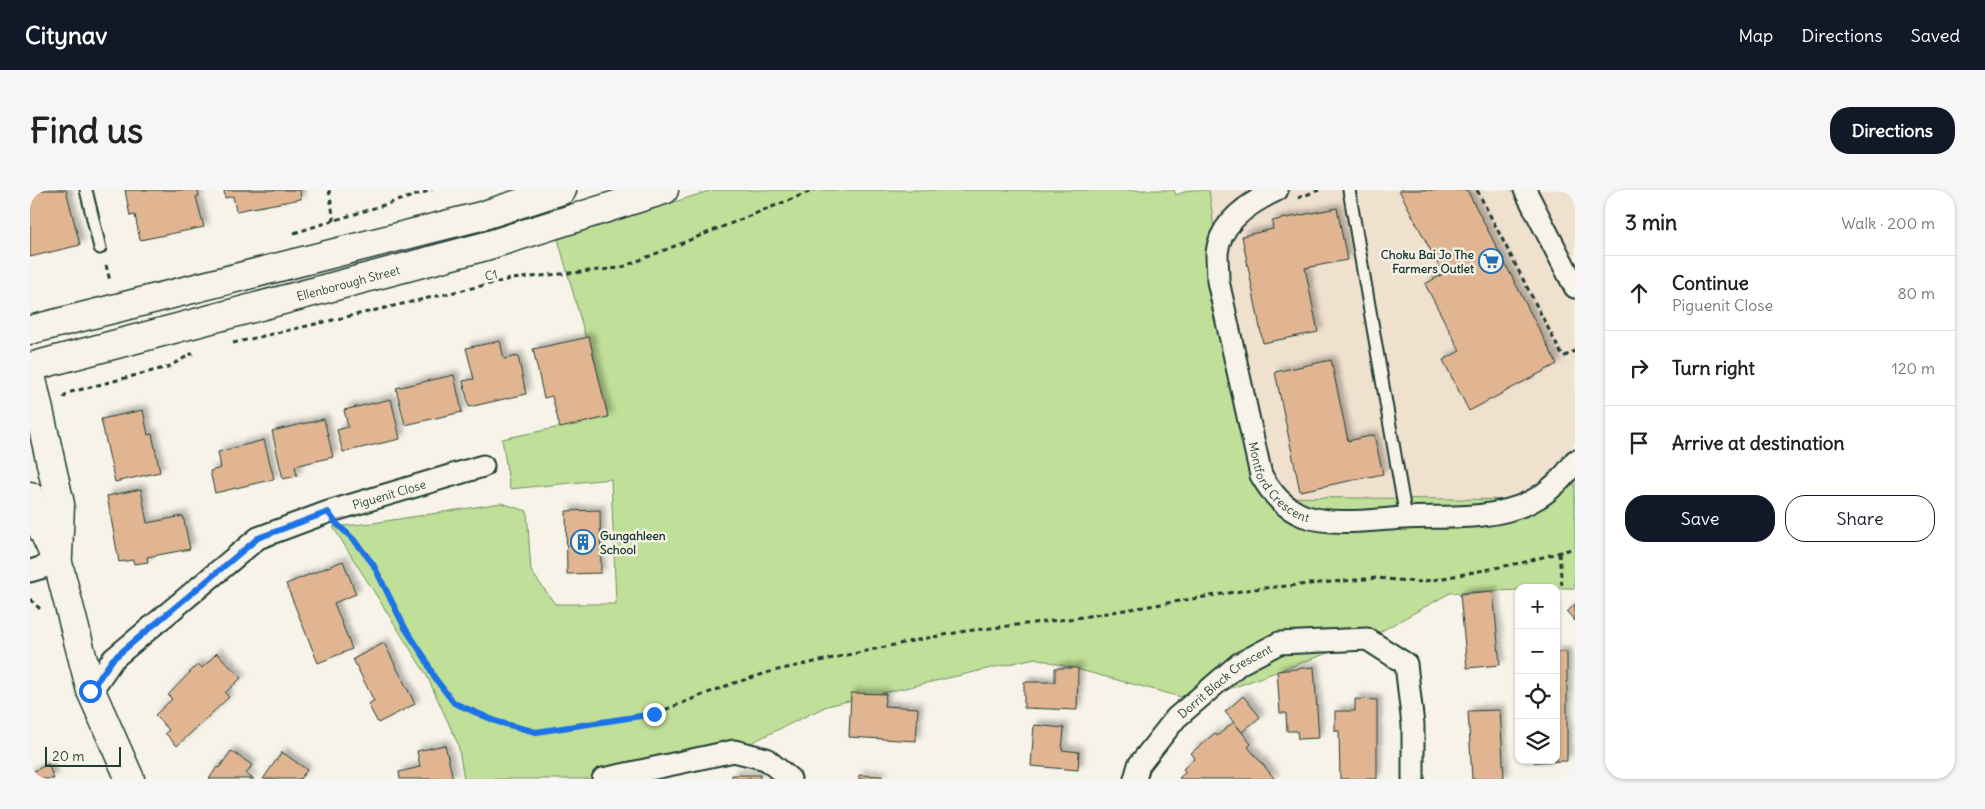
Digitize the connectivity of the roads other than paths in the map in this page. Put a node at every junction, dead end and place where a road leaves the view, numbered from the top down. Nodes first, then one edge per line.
1 (86, 190) edge
2 (562, 190) edge
3 (664, 190) edge
4 (1349, 190) edge
5 (1525, 190) edge
6 (1284, 195) edge
7 (100, 248) dead end
8 (1575, 288) edge
9 (30, 330) edge
10 (30, 368) edge
11 (1575, 461) edge
12 (483, 466) dead end
13 (30, 496) edge
14 (1406, 518) junction
15 (58, 563) junction
16 (30, 571) edge
17 (90, 691) junction
18 (130, 779) edge
19 (603, 779) edge
20 (790, 779) edge
21 (1135, 779) edge
22 (1413, 779) edge

1 - 7 lane
2 - 9 main road
3 - 10 main road, Ellenborough Street
4 - 14 lane
5 - 8 street
6 - 14 street, Montford Crescent
10 - 15 main road
11 - 14 street, Montford Crescent
12 - 17 street, Piguenit Close
13 - 15 main road
15 - 16 street
15 - 17 main road
17 - 18 main road
19 - 20 street
21 - 22 street, Dorrit Black Crescent

